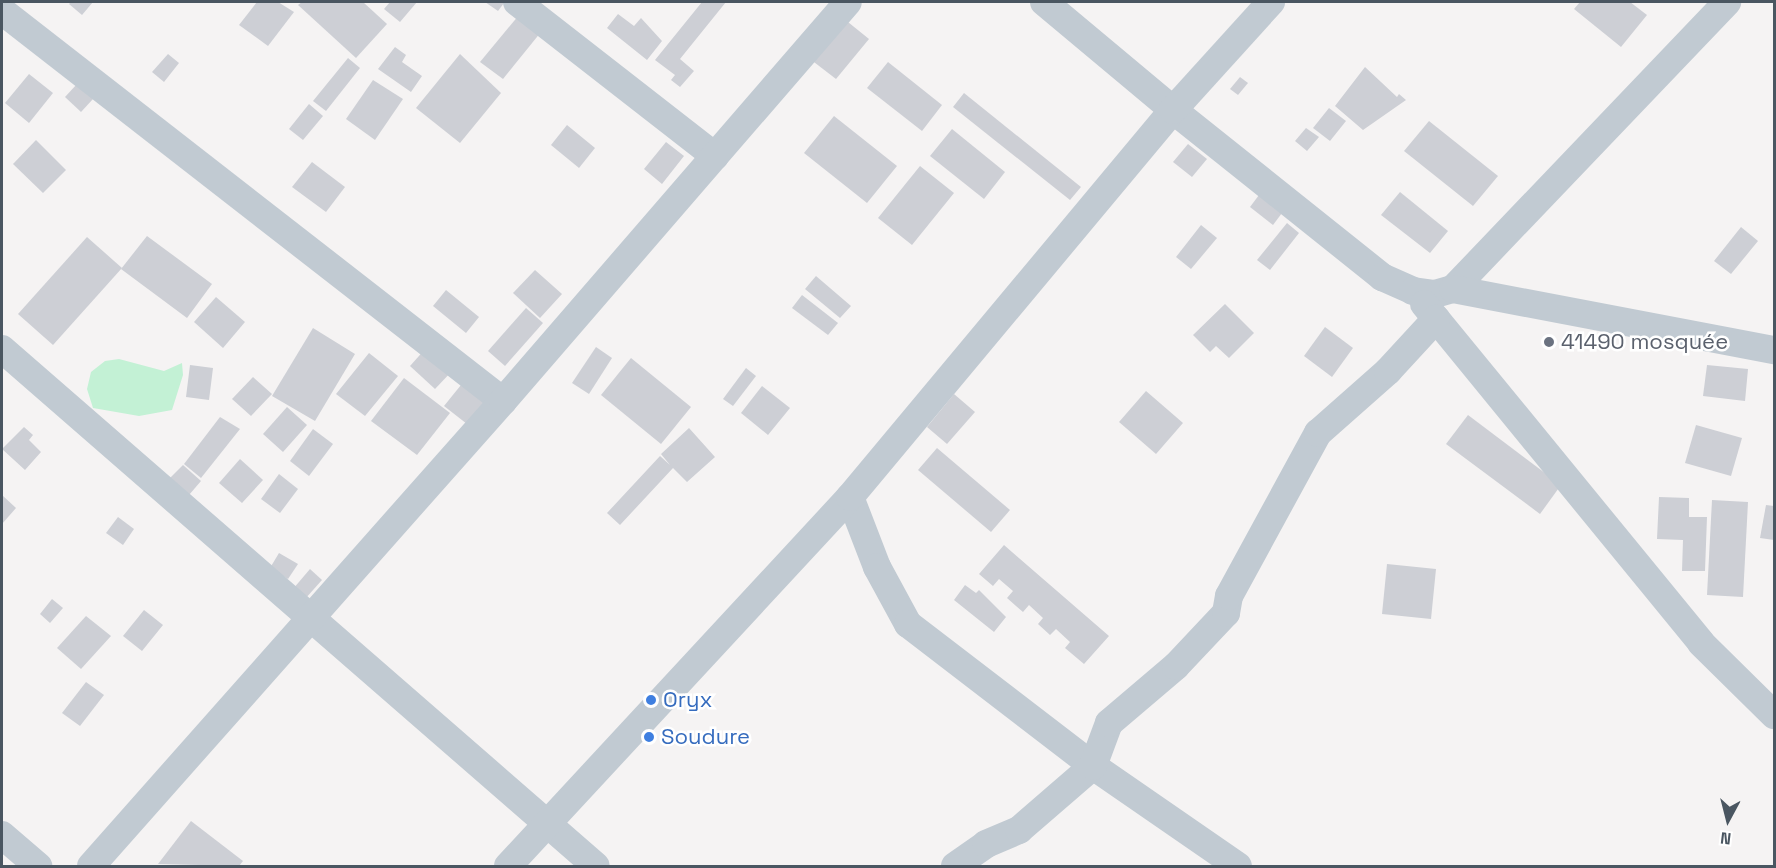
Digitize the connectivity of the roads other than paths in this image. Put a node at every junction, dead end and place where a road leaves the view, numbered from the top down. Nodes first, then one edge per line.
1 (517, 2) edge
2 (848, 2) edge
3 (1044, 2) edge
4 (1271, 2) edge
5 (1727, 2) edge
6 (2, 11) edge
7 (1173, 110) junction
8 (716, 156) junction
9 (1453, 289) junction
10 (1413, 291) junction
11 (1436, 319) junction
12 (2, 349) edge
13 (1774, 350) edge
14 (503, 401) junction
15 (850, 497) junction
16 (311, 618) junction
17 (1774, 715) edge
18 (1093, 766) junction
19 (546, 823) junction
20 (2, 834) edge
21 (38, 867) edge
22 (91, 867) edge
23 (508, 867) edge
24 (596, 867) edge
25 (955, 867) edge
26 (1238, 867) edge

1 - 8 street
2 - 8 street
3 - 7 street
4 - 7 street
5 - 9 street
6 - 14 street
7 - 10 street
7 - 15 street
8 - 14 street
9 - 10 street
9 - 13 street
10 - 11 street
11 - 17 street
11 - 18 street
12 - 16 street
14 - 16 street
15 - 18 street
15 - 19 street
16 - 19 street
16 - 22 street
18 - 25 street
18 - 26 street
19 - 23 street
19 - 24 street
20 - 21 street

